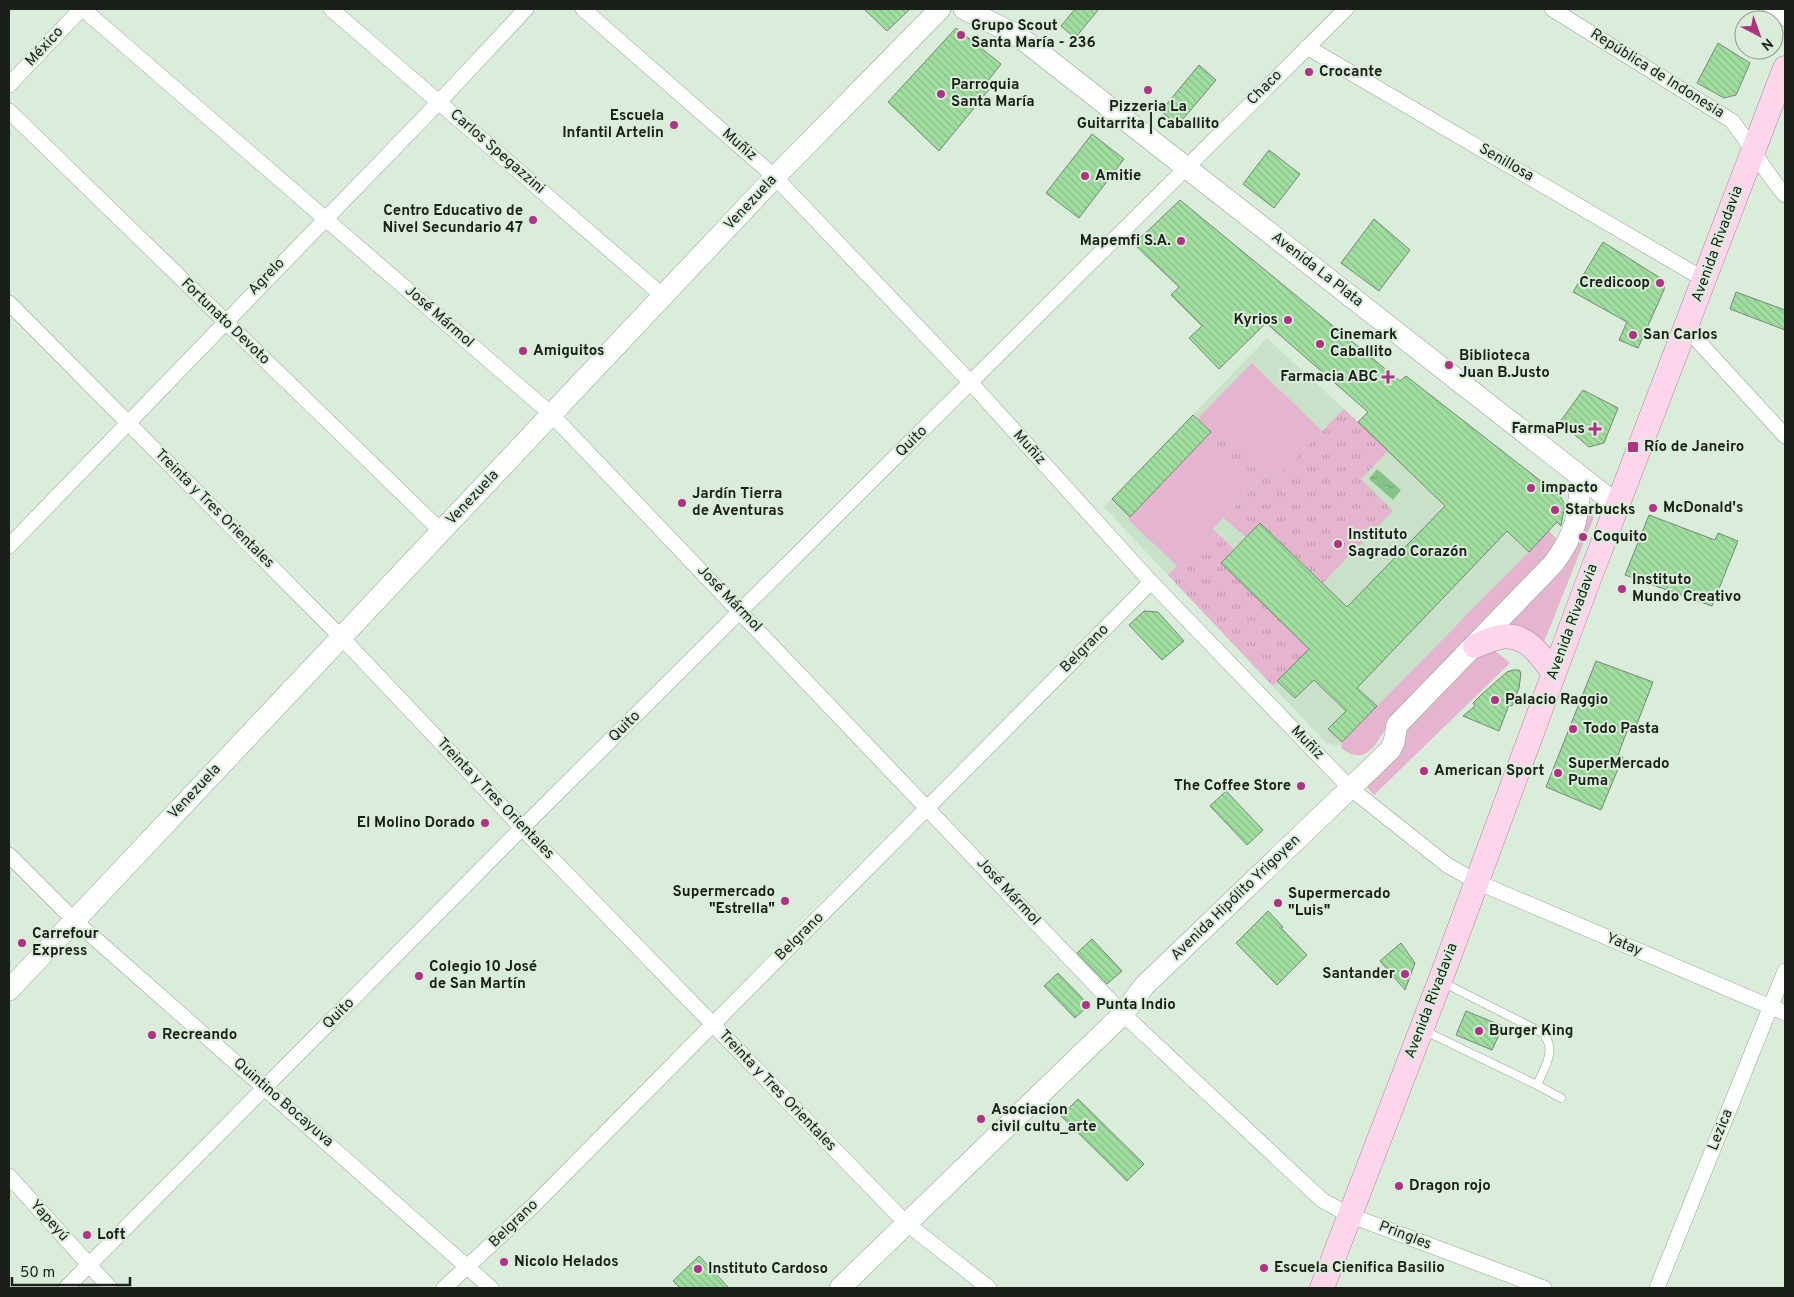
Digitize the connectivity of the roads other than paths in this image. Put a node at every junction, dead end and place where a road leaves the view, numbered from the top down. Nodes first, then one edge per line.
1 (82, 9) edge
2 (330, 9) edge
3 (526, 9) edge
4 (584, 9) edge
5 (940, 9) edge
6 (964, 9) edge
7 (996, 9) edge
8 (1346, 9) edge
9 (1552, 9) edge
10 (1772, 9) edge
11 (1785, 18) edge
12 (1017, 35) junction
13 (1307, 47) junction
14 (1785, 68) edge
15 (9, 85) edge
16 (439, 102) junction
17 (9, 112) edge
18 (1753, 148) junction
19 (1185, 167) junction
20 (775, 177) junction
21 (1785, 195) edge
22 (325, 218) junction
23 (1705, 280) junction
24 (663, 296) junction
25 (9, 303) edge
26 (224, 322) junction
27 (1686, 330) junction
28 (971, 383) junction
29 (551, 414) junction
30 (128, 422) junction
31 (1785, 436) edge
32 (1581, 478) junction
33 (1617, 505) junction
34 (441, 531) junction
35 (9, 546) edge
36 (1151, 582) junction
37 (741, 612) junction
38 (341, 637) junction
39 (1475, 646) junction
40 (1554, 674) junction
41 (1350, 788) junction
42 (928, 807) junction
43 (522, 828) junction
44 (9, 855) edge
45 (1477, 882) junction
46 (74, 920) junction
47 (1785, 972) edge
48 (1440, 981) junction
49 (9, 990) edge
50 (1778, 1006) edge
51 (1785, 1013) edge
52 (1123, 1014) junction
53 (712, 1025) junction
54 (1785, 1025) edge
55 (1421, 1029) junction
56 (1537, 1085) junction
57 (266, 1088) junction
58 (1561, 1098) dead end
59 (9, 1176) edge
60 (1349, 1215) junction
61 (906, 1223) junction
62 (89, 1265) junction
63 (468, 1268) junction
64 (66, 1288) edge
65 (110, 1288) edge
66 (444, 1288) edge
67 (491, 1288) edge
68 (840, 1288) edge
69 (989, 1288) edge
70 (1322, 1288) edge
71 (1544, 1288) edge
72 (1657, 1288) edge

1 - 15 street, México
1 - 22 street, José Mármol
2 - 16 street, Carlos Spegazzini
3 - 16 street, Agrelo
4 - 20 street, Muñiz
5 - 20 main road, Venezuela
6 - 12 main road, Avenida La Plata
7 - 12 main road, Avenida La Plata
8 - 13 street, Chaco
9 - 18 street, República de Indonesia
10 - 11 street
12 - 19 main road, Avenida La Plata
13 - 19 street, Chaco
13 - 23 street, Senillosa
14 - 18 main road, Avenida Rivadavia
16 - 22 street, Agrelo
16 - 24 street, Carlos Spegazzini
17 - 26 street, Fortunato Devoto
18 - 21 street, República de Indonesia
18 - 23 main road, Avenida Rivadavia
19 - 28 street, Quito
19 - 32 main road, Avenida La Plata
20 - 24 main road, Venezuela
20 - 28 street, Muñiz
22 - 26 street, Agrelo
22 - 29 street, José Mármol
23 - 27 main road, Avenida Rivadavia
24 - 29 main road, Venezuela
25 - 30 street, Treinta y Tres Orientales
26 - 30 street, Agrelo
26 - 34 street, Fortunato Devoto
27 - 31 street
27 - 33 main road, Avenida Rivadavia
28 - 36 street, Muñiz
28 - 37 street, Quito
29 - 34 main road, Venezuela
29 - 37 street, José Mármol
30 - 35 street, Agrelo
30 - 38 street, Treinta y Tres Orientales
32 - 33 main road, Avenida La Plata
32 - 39 main road, Avenida Hipólito Yrigoyen
33 - 40 main road, Avenida Rivadavia
34 - 38 main road, Venezuela
36 - 41 street, Muñiz
36 - 42 street, Belgrano
37 - 42 street, José Mármol
37 - 43 street, Quito
38 - 43 street, Treinta y Tres Orientales
38 - 46 main road, Venezuela
39 - 40 main road
39 - 41 main road, Avenida Hipólito Yrigoyen
40 - 45 main road, Avenida Rivadavia
41 - 45 street, Muñiz
41 - 52 main road, Avenida Hipólito Yrigoyen
42 - 52 street, José Mármol
42 - 53 street, Belgrano
43 - 53 street, Treinta y Tres Orientales
43 - 57 street, Quito
44 - 46 street, Quintino Bocayuva
45 - 48 main road, Avenida Rivadavia
45 - 50 street, Yatay
46 - 49 main road, Venezuela
46 - 57 street, Quintino Bocayuva
47 - 50 street, Lezica
48 - 55 main road, Avenida Rivadavia
48 - 56 lane
50 - 51 street, Yatay
50 - 54 street, Yatay
50 - 72 street, Lezica
52 - 60 street, José Mármol
52 - 61 main road, Avenida Hipólito Yrigoyen
53 - 61 street, Treinta y Tres Orientales
53 - 63 street, Belgrano
55 - 56 lane
55 - 60 main road, Avenida Rivadavia
56 - 58 lane
57 - 62 street, Quito
57 - 63 street, Quintino Bocayuva
59 - 62 street, Yapeyú
60 - 70 main road, Avenida Rivadavia
60 - 71 street, Pringles
61 - 68 main road, Avenida Hipólito Yrigoyen
61 - 69 street, Treinta y Tres Orientales
62 - 64 street, Quito
62 - 65 street, Yapeyú
63 - 66 street, Belgrano
63 - 67 street, Quintino Bocayuva

